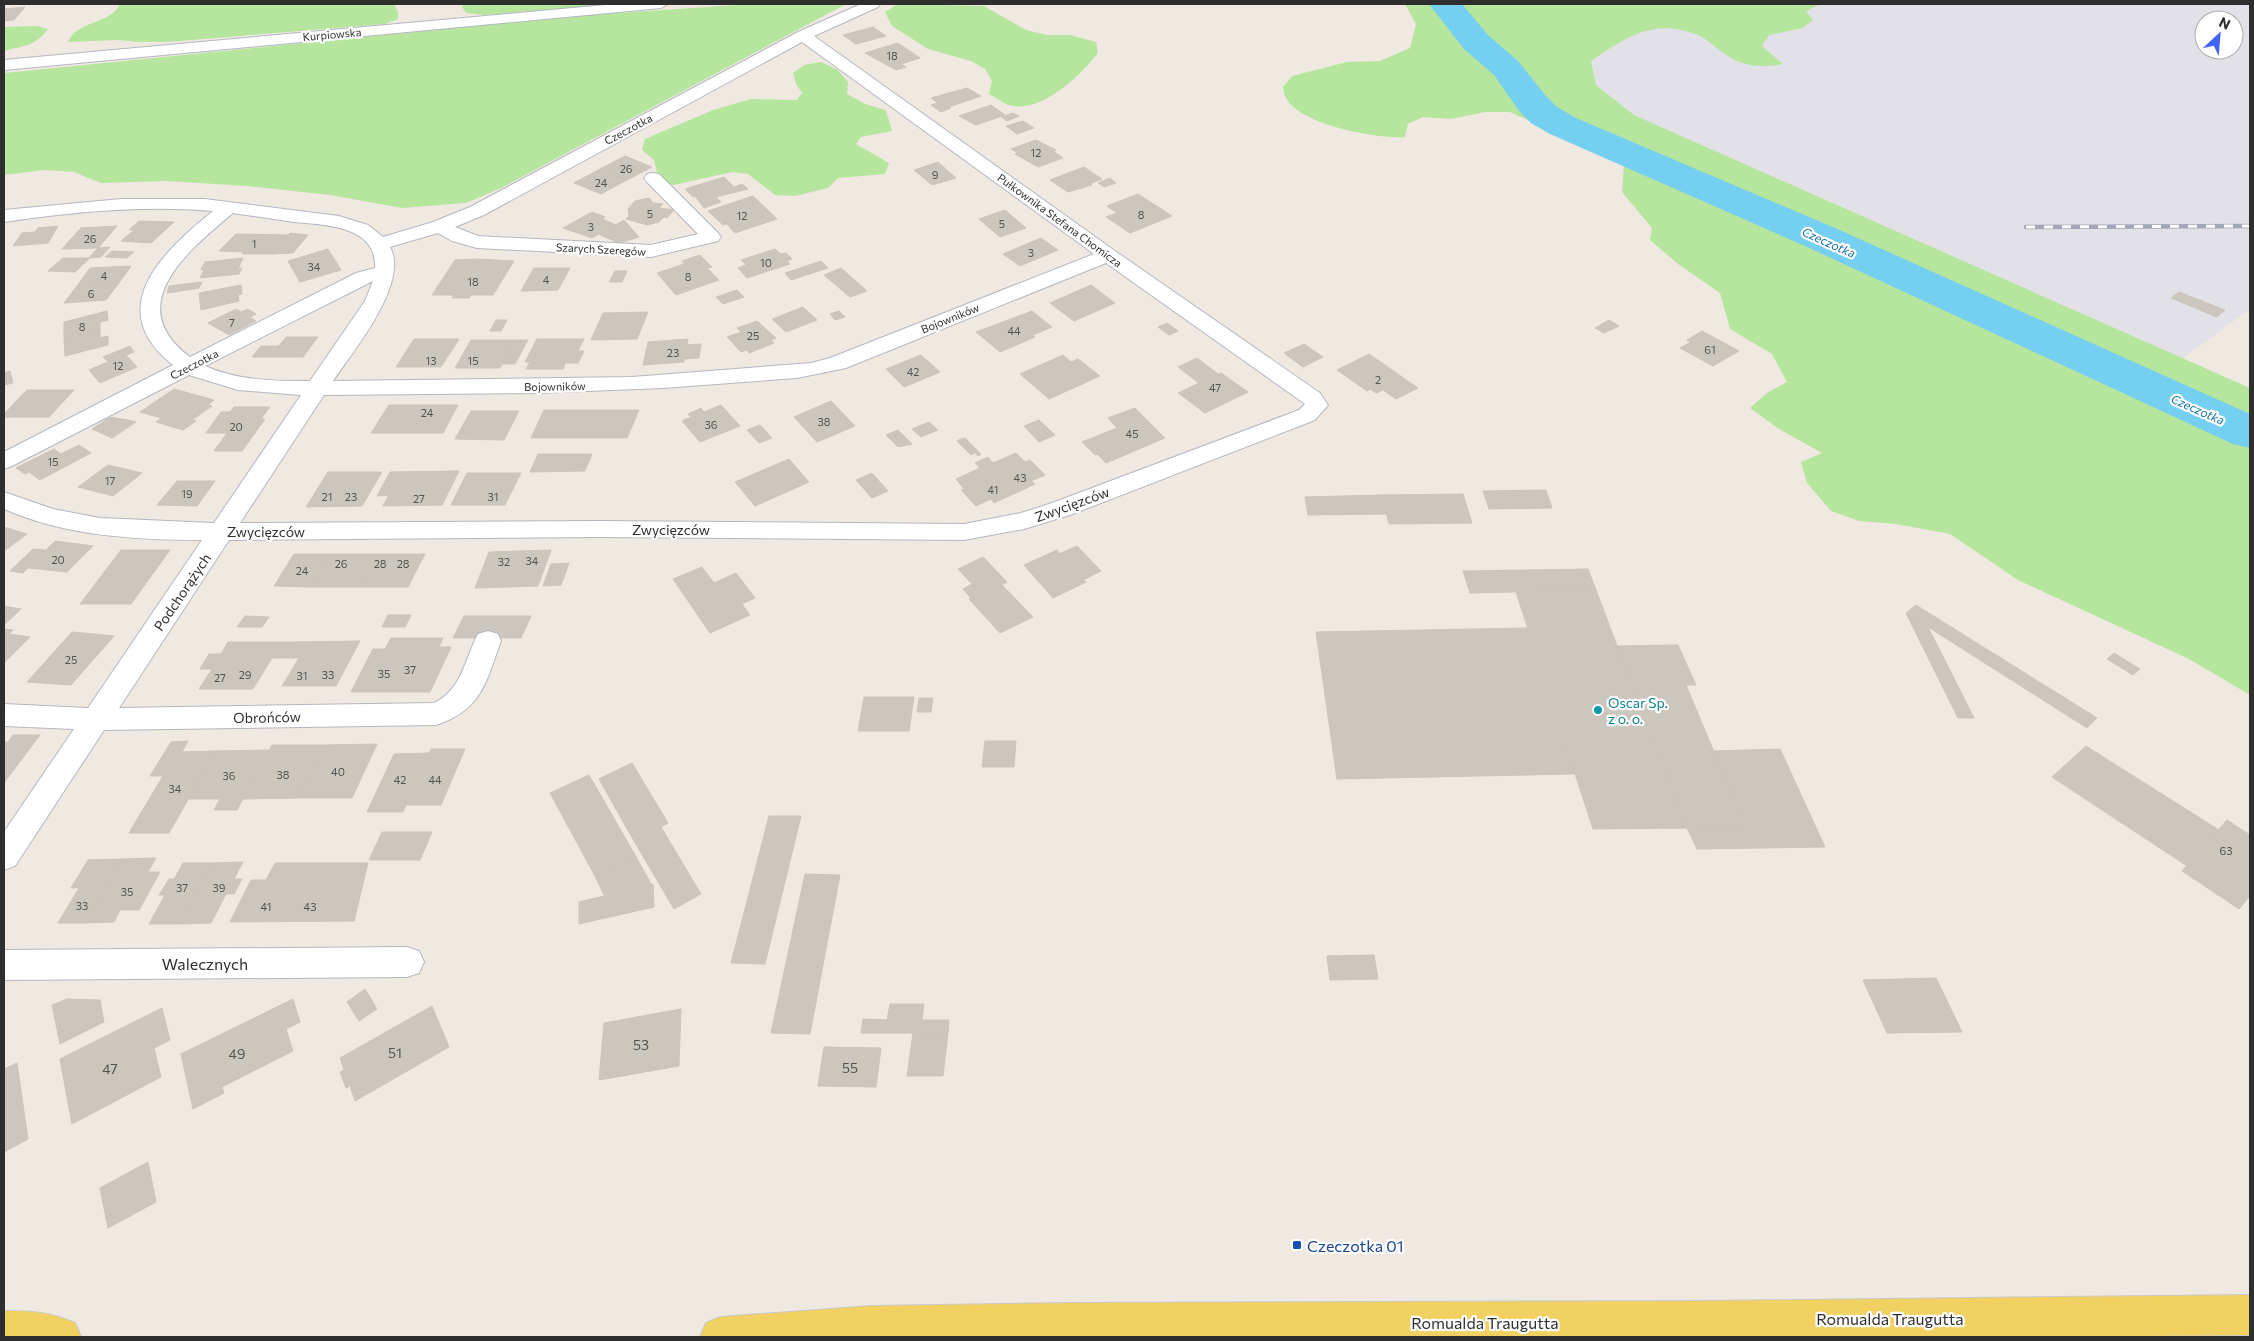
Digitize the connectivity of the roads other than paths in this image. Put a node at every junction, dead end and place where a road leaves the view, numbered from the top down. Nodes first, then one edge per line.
1 (661, 4) edge
2 (873, 4) edge
3 (803, 35) junction
4 (4, 65) edge
5 (653, 178) dead end
6 (228, 208) junction
7 (4, 216) edge
8 (440, 226) junction
9 (379, 244) junction
10 (1108, 255) junction
11 (385, 271) junction
12 (189, 367) junction
13 (318, 388) junction
14 (1317, 404) joint
15 (4, 461) edge
16 (4, 500) edge
17 (223, 531) junction
18 (488, 641) dead end
19 (4, 715) edge
20 (95, 720) junction
21 (4, 857) edge
22 (407, 962) dead end
23 (4, 965) edge
24 (2250, 1315) edge
25 (4, 1330) edge
26 (61, 1337) edge
27 (720, 1337) edge

1 - 4 street, Kurpiowska
2 - 3 street, Czeczotka
3 - 8 street, Czeczotka
3 - 10 street, Pułkownika Stefana Chomicza
5 - 8 street, Szarych Szeregów
6 - 7 street
6 - 9 street
6 - 12 street, Bojowników
8 - 9 street, Czeczotka
9 - 11 street, Podchorążych
10 - 13 street, Bojowników
10 - 14 street, Pułkownika Stefana Chomicza
11 - 12 street, Czeczotka
11 - 13 street, Podchorążych
12 - 13 street, Bojowników
12 - 15 street, Czeczotka
13 - 17 street, Podchorążych
14 - 17 street, Zwycięzców
16 - 17 street, Zwycięzców
17 - 20 street, Podchorążych
18 - 20 street, Obrońców
19 - 20 street, Obrońców
20 - 21 street, Podchorążych
22 - 23 street, Walecznych
24 - 27 main road, Romualda Traugutta
25 - 26 main road

